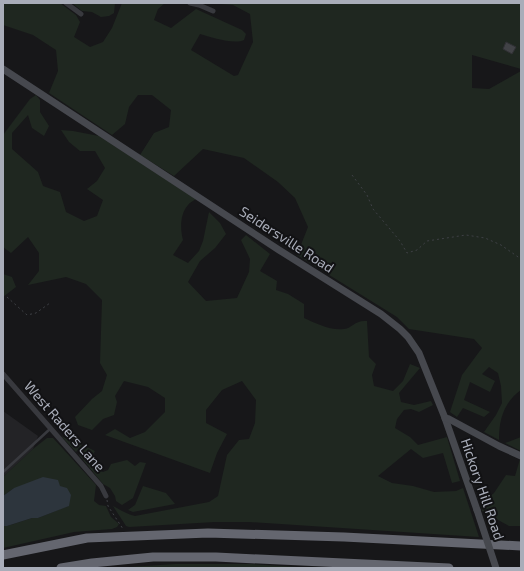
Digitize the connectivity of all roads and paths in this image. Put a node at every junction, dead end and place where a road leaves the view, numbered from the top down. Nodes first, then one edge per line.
1 (66, 3) edge
2 (190, 3) edge
3 (200, 4) edge
4 (213, 11) dead end
5 (81, 14) dead end
6 (3, 69) edge
7 (352, 175) dead end
8 (521, 259) edge
9 (7, 297) dead end
10 (50, 303) dead end
11 (3, 374) edge
12 (445, 418) junction
13 (50, 429) junction
14 (521, 456) edge
15 (3, 472) edge
16 (106, 496) joint
17 (128, 535) junction
18 (521, 546) edge
19 (3, 555) edge
20 (61, 568) edge
21 (449, 568) edge
22 (496, 568) edge

1 - 5 street
2 - 3 street
3 - 4 street
6 - 12 street, Seidersville Road
7 - 8 path
9 - 10 path
11 - 13 street, West Raders Lane
12 - 14 street
12 - 22 street, Hickory Hill Road, bridge
13 - 15 lane
13 - 16 street, West Raders Lane
16 - 17 path
17 - 18 highway
17 - 19 highway
20 - 21 highway

